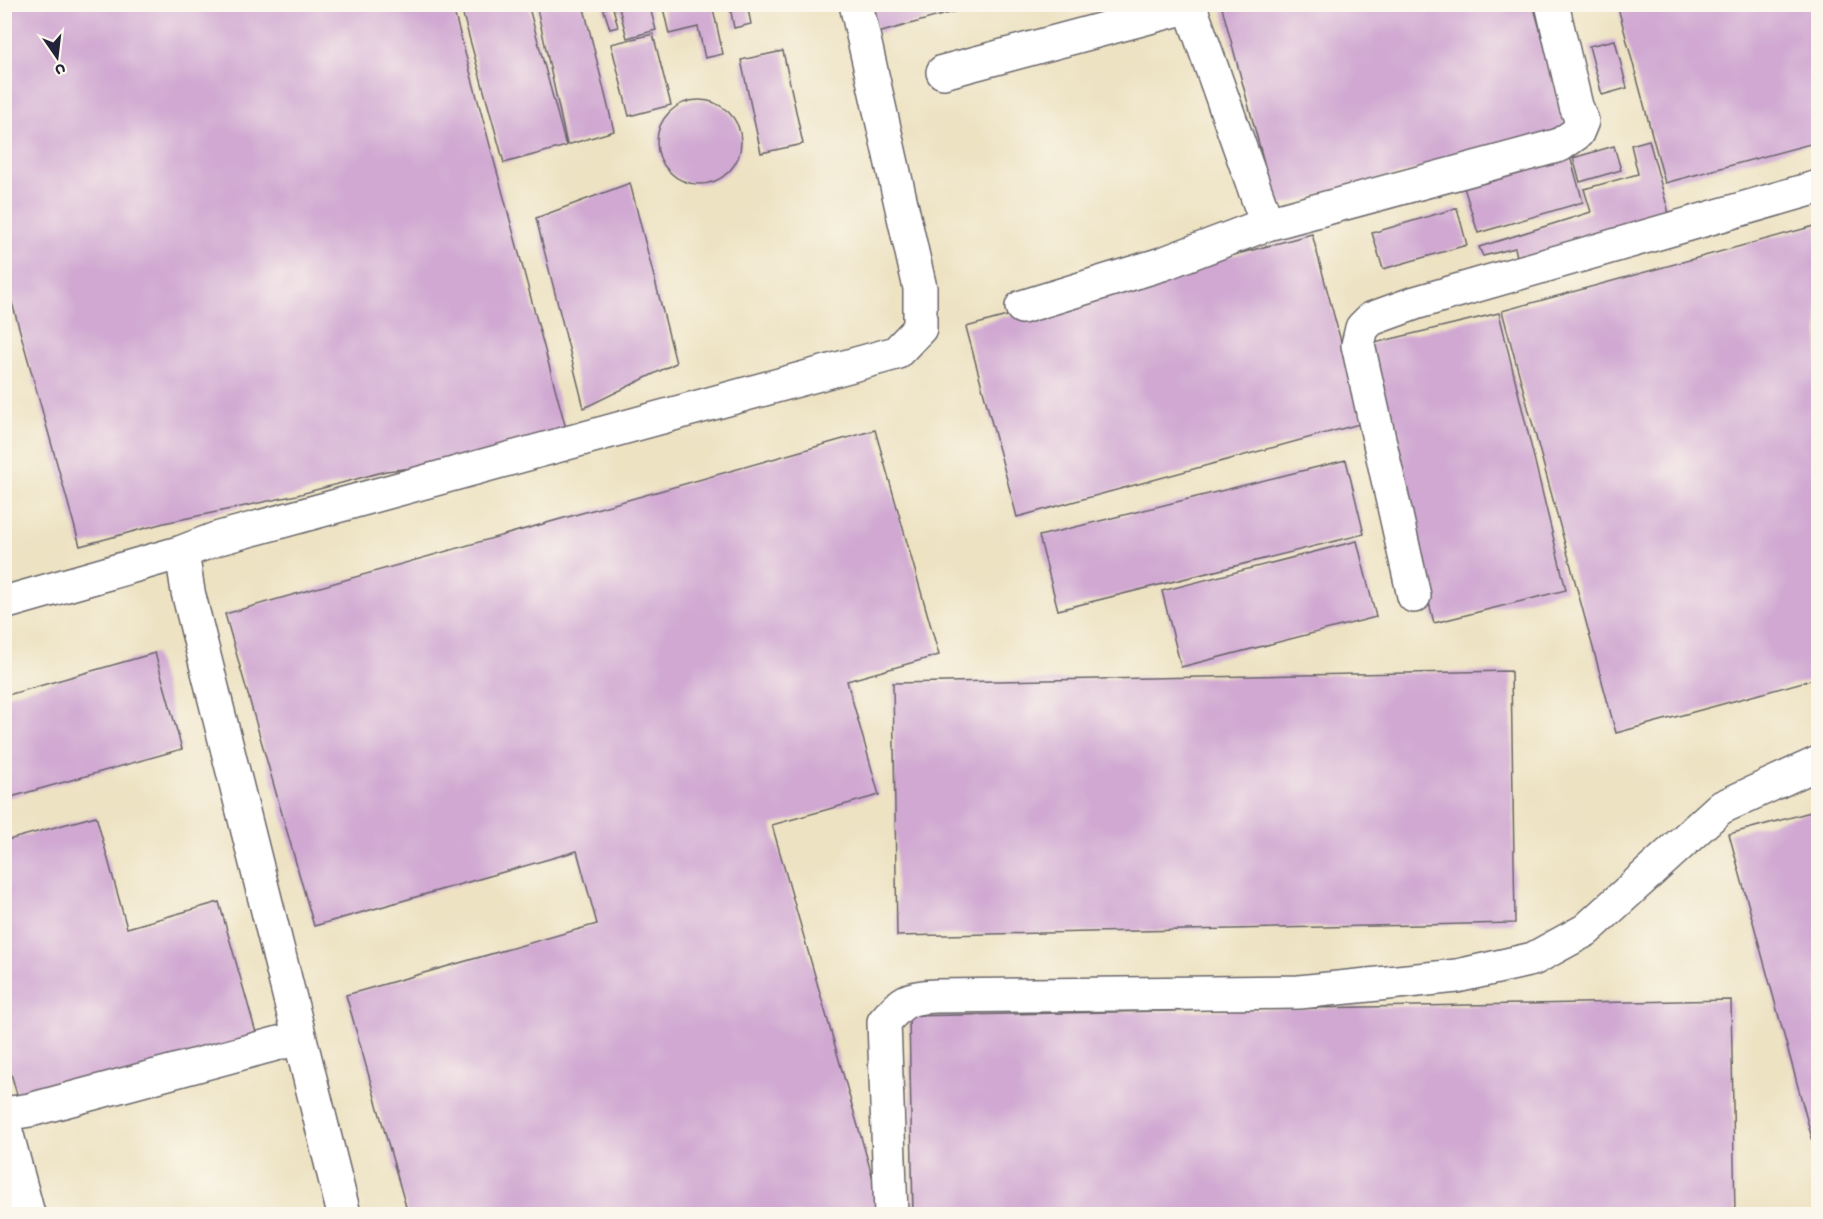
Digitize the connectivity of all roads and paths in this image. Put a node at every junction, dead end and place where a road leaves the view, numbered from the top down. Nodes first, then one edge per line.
1 (856, 4) edge
2 (1552, 4) edge
3 (1190, 5) edge
4 (943, 72) dead end
5 (1818, 187) edge
6 (1267, 224) junction
7 (1022, 307) dead end
8 (182, 552) junction
9 (1414, 596) dead end
10 (4, 603) edge
11 (1818, 763) edge
12 (298, 1038) junction
13 (4, 1114) edge
14 (4, 1124) edge
15 (28, 1215) edge
16 (344, 1215) edge
17 (891, 1215) edge

1 - 8 lane
2 - 6 lane
3 - 4 lane
3 - 6 lane
5 - 9 lane
6 - 7 lane
8 - 10 lane
8 - 12 lane
11 - 17 lane
12 - 13 lane
12 - 16 lane
14 - 15 lane

